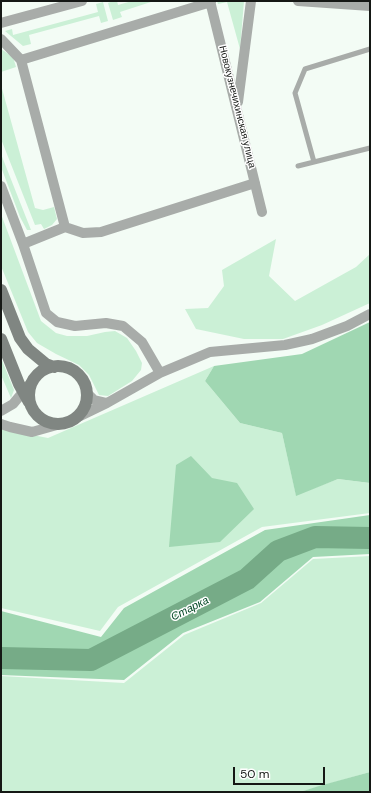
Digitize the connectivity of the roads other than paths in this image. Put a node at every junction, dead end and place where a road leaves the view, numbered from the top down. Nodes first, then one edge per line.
1 (82, 1) edge
2 (250, 1) edge
3 (298, 1) edge
4 (211, 2) edge
5 (370, 6) edge
6 (1, 23) edge
7 (1, 39) edge
8 (370, 49) edge
9 (21, 60) junction
10 (238, 110) junction
11 (370, 148) edge
12 (314, 162) junction
13 (298, 166) dead end
14 (255, 183) junction
15 (1, 186) edge
16 (262, 212) dead end
17 (65, 227) junction
18 (24, 244) junction
19 (1, 290) edge
20 (370, 314) edge
21 (1, 339) edge
22 (54, 367) junction
23 (160, 373) junction
24 (34, 379) junction
25 (23, 391) junction
26 (86, 391) junction
27 (107, 403) junction
28 (30, 404) junction
29 (1, 411) edge
30 (69, 421) junction
31 (1, 424) edge

1 - 6 street
2 - 10 street
3 - 5 street
4 - 9 street
4 - 10 street, Новокузнечихинская улица
7 - 9 street
8 - 12 lane
9 - 17 street
10 - 14 street, Новокузнечихинская улица
11 - 12 lane
12 - 13 lane
14 - 16 street, Новокузнечихинская улица
14 - 17 street
15 - 18 street
17 - 18 street
18 - 23 street
19 - 22 street
20 - 23 street
21 - 25 street
22 - 24 street
22 - 26 street
23 - 27 street
24 - 25 street
24 - 28 street
25 - 28 street
25 - 29 street
26 - 27 street
26 - 30 street
27 - 30 street
28 - 30 street
30 - 31 street

